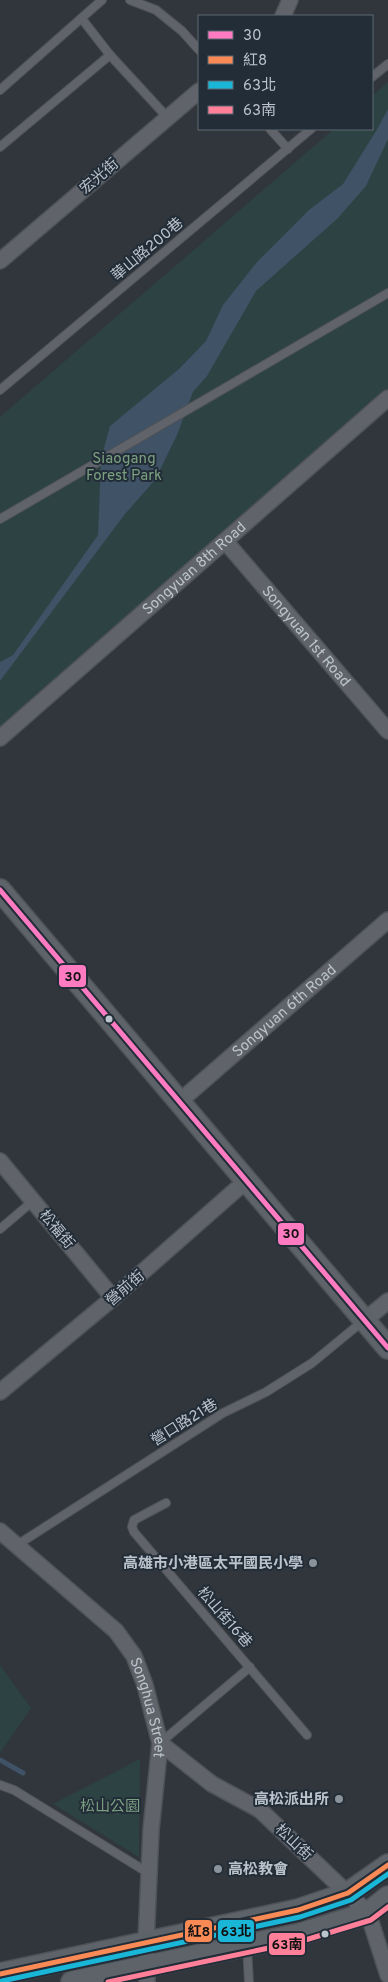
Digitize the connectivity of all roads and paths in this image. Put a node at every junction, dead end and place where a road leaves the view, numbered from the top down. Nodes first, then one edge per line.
1 (102, 0) edge
2 (130, 0) edge
3 (290, 0) edge
4 (283, 15) edge
5 (82, 19) junction
6 (198, 49) edge
7 (110, 55) junction
8 (388, 64) edge
9 (373, 77) edge
10 (0, 90) edge
11 (198, 92) edge
12 (168, 117) junction
13 (271, 130) edge
14 (310, 130) edge
15 (0, 147) edge
16 (288, 149) junction
17 (0, 261) edge
18 (388, 293) edge
19 (0, 390) edge
20 (388, 398) edge
21 (0, 519) edge
22 (225, 541) junction
23 (388, 731) edge
24 (0, 738) edge
25 (0, 890) edge
26 (388, 920) edge
27 (180, 1102) junction
28 (0, 1161) edge
29 (247, 1180) junction
30 (33, 1201) junction
31 (0, 1229) edge
32 (113, 1298) junction
33 (388, 1301) edge
34 (364, 1320) junction
35 (388, 1348) edge
36 (0, 1392) edge
37 (166, 1503) dead end
38 (0, 1531) edge
39 (16, 1545) junction
40 (250, 1667) junction
41 (307, 1735) dead end
42 (160, 1743) junction
43 (0, 1785) edge
44 (388, 1865) edge
45 (150, 1874) junction
46 (348, 1893) junction
47 (388, 1898) edge
48 (368, 1912) junction
49 (146, 1942) junction
50 (247, 1945) junction
51 (0, 1974) edge
52 (147, 1974) edge
53 (388, 1974) edge
54 (72, 1982) edge
55 (249, 1982) edge

1 - 5 lane
2 - 6 lane
3 - 4 street
5 - 7 lane
5 - 10 lane
7 - 12 lane
7 - 15 lane
8 - 9 lane
11 - 12 street, 宏光街
12 - 17 street, 宏光街
13 - 16 lane
14 - 16 lane, 華山路200巷
16 - 19 lane, 華山路200巷
18 - 21 lane
20 - 22 street, Songyuan 8th Road
22 - 23 street, Songyuan 1st Road
22 - 24 street, Songyuan 8th Road
25 - 27 street
26 - 27 street, Songyuan 6th Road
27 - 29 street
28 - 30 street, 松福街
29 - 32 street, 營前街
29 - 34 street
30 - 31 lane
30 - 32 street, 松福街
32 - 36 street, 營前街
33 - 34 street
34 - 35 street
34 - 39 lane, 營口路21巷
37 - 40 lane, 松山街16巷
38 - 39 street, Songhua Street
39 - 42 street, Songhua Street
40 - 41 lane, 松山街16巷
40 - 42 lane
42 - 45 street, Songhua Street
42 - 46 street, 松山街
43 - 45 lane
44 - 46 street
45 - 49 street, Songhua Street
46 - 48 street, 松山街
46 - 49 street
47 - 48 street
48 - 50 street
48 - 53 street, 松山街
49 - 51 street
49 - 52 street, Songhua Street
50 - 52 street
50 - 55 lane
52 - 54 street

